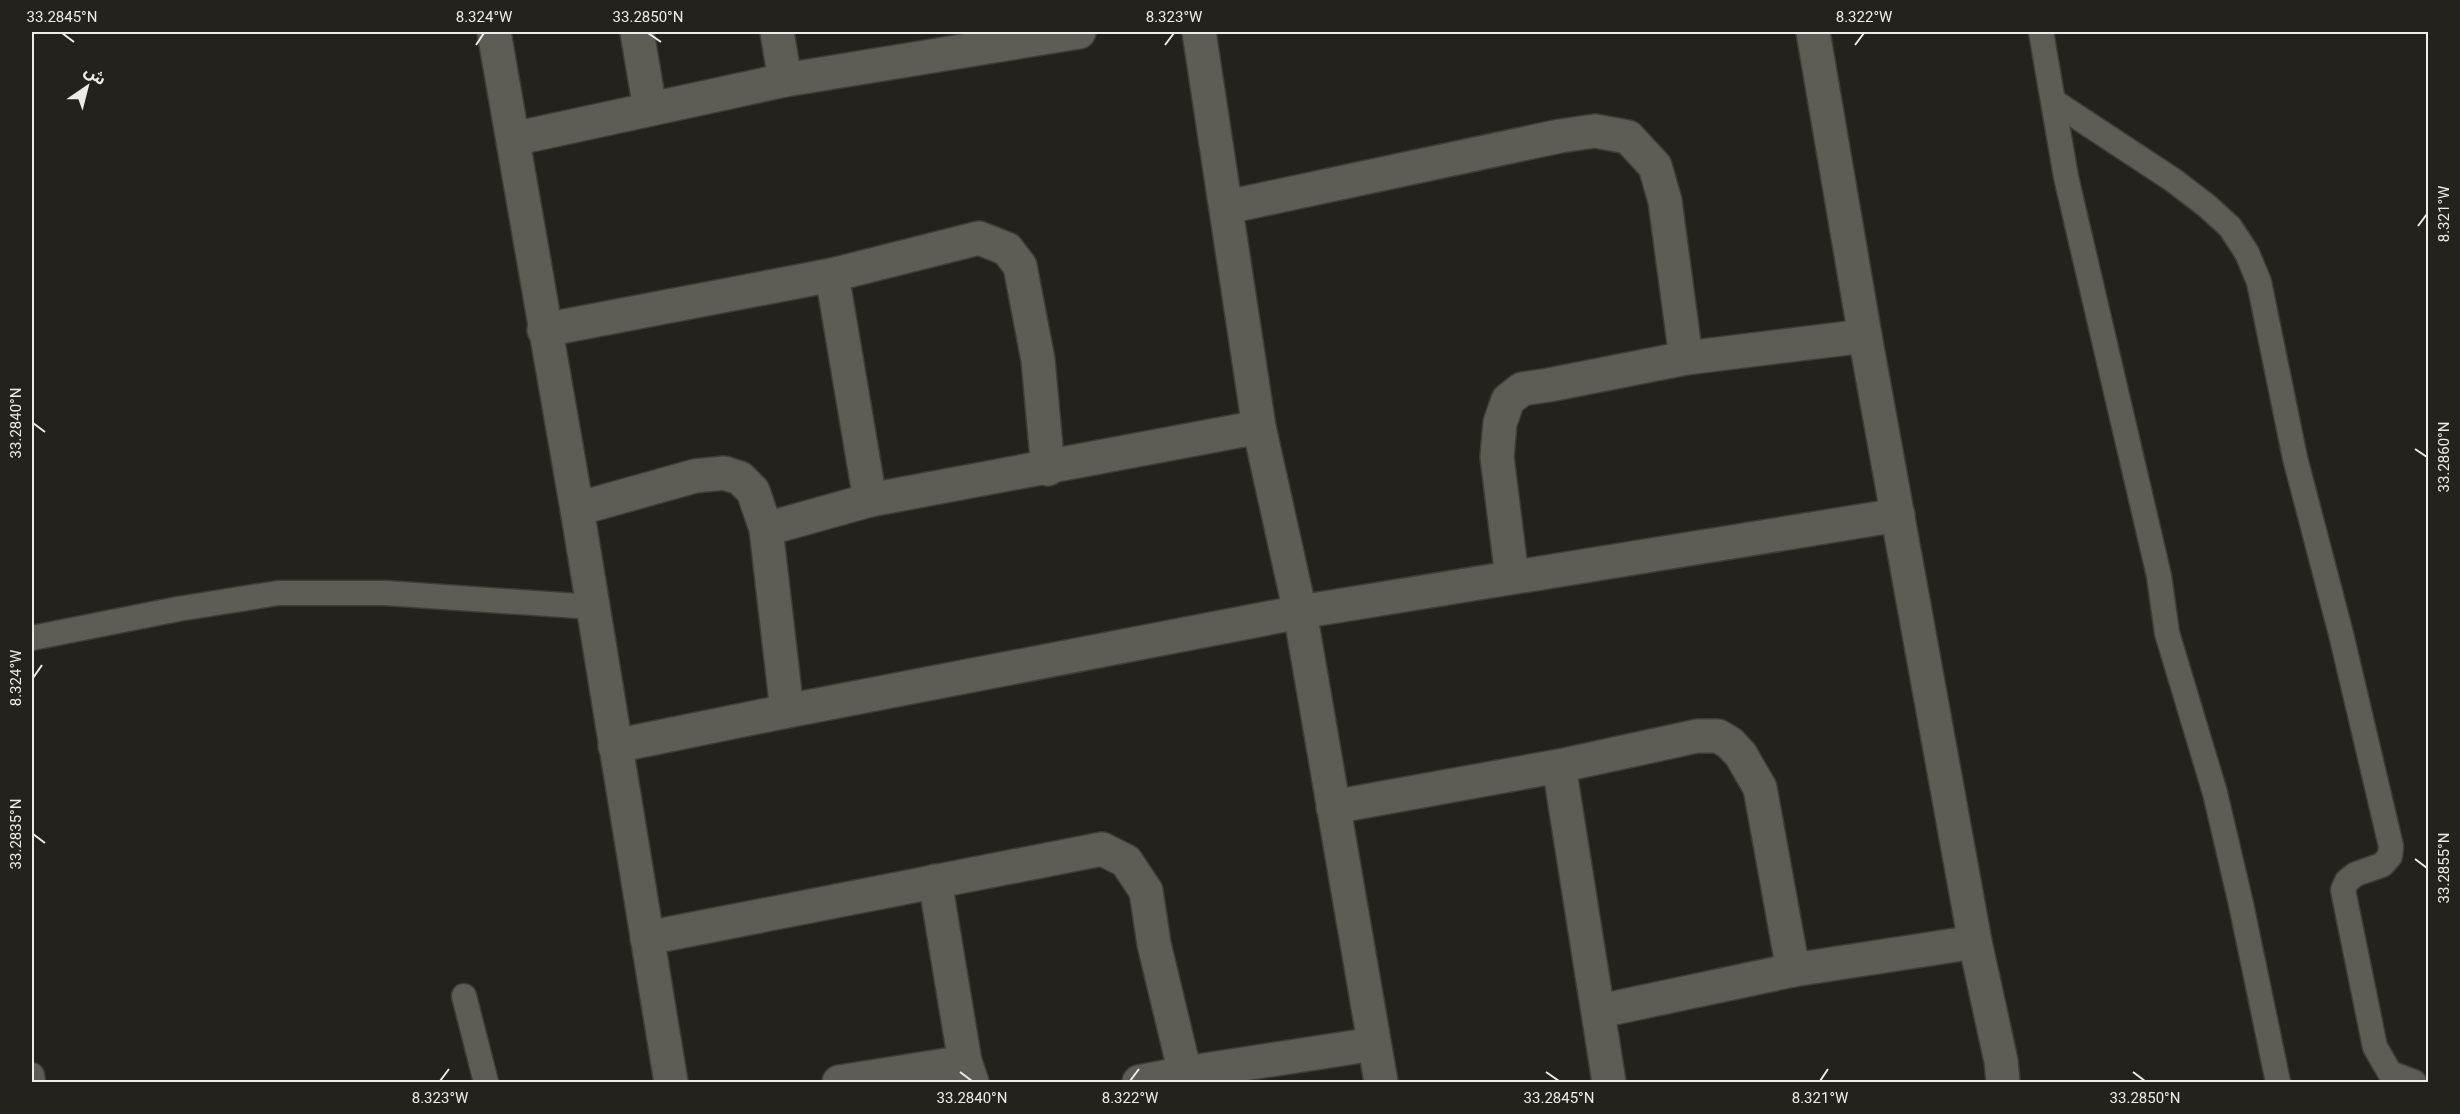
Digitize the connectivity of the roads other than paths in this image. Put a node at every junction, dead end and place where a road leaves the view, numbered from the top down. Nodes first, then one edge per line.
1 (494, 32) edge
2 (637, 32) edge
3 (777, 32) edge
4 (1079, 32) edge
5 (1199, 32) edge
6 (1813, 32) edge
7 (2041, 32) edge
8 (785, 80) junction
9 (2053, 101) junction
10 (650, 109) junction
11 (513, 139) junction
12 (1227, 207) junction
13 (832, 275) junction
14 (544, 330) junction
15 (1865, 336) junction
16 (1686, 358) junction
17 (1259, 427) junction
18 (1048, 469) junction
19 (870, 500) junction
20 (577, 508) junction
21 (1898, 515) junction
22 (766, 529) junction
23 (1512, 577) junction
24 (592, 607) junction
25 (1300, 612) junction
26 (32, 638) edge
27 (787, 711) junction
28 (615, 746) junction
29 (1559, 766) junction
30 (1333, 807) junction
31 (935, 881) junction
32 (647, 938) junction
33 (1975, 942) junction
34 (1793, 970) junction
35 (464, 996) dead end
36 (1600, 1011) junction
37 (1374, 1044) junction
38 (968, 1072) edge
39 (1185, 1073) junction
40 (32, 1075) edge
41 (33, 1083) edge
42 (486, 1083) edge
43 (671, 1083) edge
44 (839, 1083) edge
45 (1139, 1083) edge
46 (1382, 1083) edge
47 (1609, 1083) edge
48 (2002, 1083) edge
49 (2278, 1083) edge
50 (2414, 1083) edge

1 - 11 street
2 - 10 street
3 - 8 street
4 - 8 street
5 - 12 street
6 - 15 street
7 - 9 lane
8 - 10 street
9 - 49 lane
9 - 50 lane
10 - 11 street
11 - 14 street
12 - 16 street
12 - 17 street
13 - 14 street
13 - 18 street
13 - 19 street
14 - 20 street
15 - 16 street
15 - 21 street
16 - 23 street
17 - 18 street
17 - 25 street
18 - 19 street
19 - 22 street
20 - 22 street
20 - 24 street
21 - 23 street
21 - 33 street
22 - 27 street
23 - 25 street
24 - 26 lane
24 - 28 street
25 - 27 street
25 - 30 street
27 - 28 street
28 - 32 street
29 - 30 street
29 - 34 street
29 - 36 street
30 - 37 street
31 - 32 street
31 - 38 street
31 - 39 street
32 - 43 street
33 - 34 street
33 - 48 street
34 - 36 street
35 - 42 lane
36 - 47 street
37 - 39 street
37 - 46 street
38 - 44 street
39 - 45 street
40 - 41 lane

